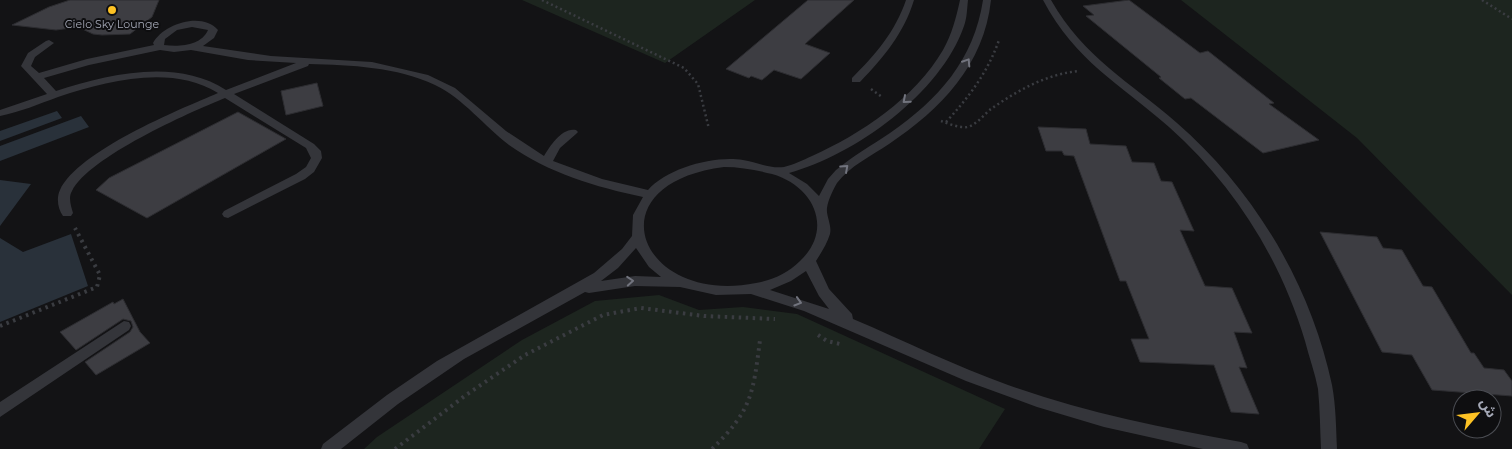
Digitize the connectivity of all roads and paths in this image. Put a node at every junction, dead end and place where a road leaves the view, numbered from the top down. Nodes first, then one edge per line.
1 (542, 0) edge
2 (910, 0) edge
3 (964, 0) edge
4 (987, 0) edge
5 (1047, 0) edge
6 (1482, 0) edge
7 (1512, 18) edge
8 (49, 43) dead end
9 (160, 47) junction
10 (192, 47) junction
11 (314, 61) junction
12 (1104, 70) junction
13 (36, 77) junction
14 (856, 80) joint
15 (224, 93) junction
16 (54, 95) junction
17 (898, 107) junction
18 (0, 113) edge
19 (921, 114) junction
20 (708, 129) dead end
21 (572, 132) dead end
22 (546, 162) junction
23 (778, 172) junction
24 (651, 195) junction
25 (821, 208) junction
26 (67, 213) joint
27 (228, 214) dead end
28 (638, 237) junction
29 (809, 261) junction
30 (687, 285) junction
31 (582, 289) junction
32 (750, 290) junction
33 (784, 321) dead end
34 (0, 326) edge
35 (124, 326) dead end
36 (859, 327) junction
37 (810, 331) dead end
38 (760, 340) dead end
39 (0, 410) edge
40 (329, 449) edge
41 (395, 449) edge
42 (712, 449) edge
43 (1241, 449) edge
44 (1329, 449) edge

1 - 20 path
2 - 14 lane
3 -> 17 lane
19 -> 4 lane
5 - 12 lane
6 - 7 path
8 - 13 lane
9 - 10 lane
9 - 10 lane
9 - 13 lane
10 - 11 lane
11 - 15 lane
11 - 22 lane
12 - 19 path
12 - 44 lane
13 - 16 lane
14 - 17 path
15 - 16 lane
15 - 26 lane
15 - 27 lane
16 - 18 lane
17 - 23 lane
25 -> 19 lane
21 - 22 lane
22 - 24 lane
23 - 24 lane
23 - 25 lane
24 - 28 lane
25 - 29 lane
26 - 34 path
28 - 30 lane
28 - 31 lane
29 - 32 lane
29 - 36 lane
31 -> 30 lane
30 - 32 lane
31 - 40 lane
32 -> 36 lane
33 - 41 path
35 - 39 lane
36 - 37 path
36 - 43 lane
38 - 42 path

